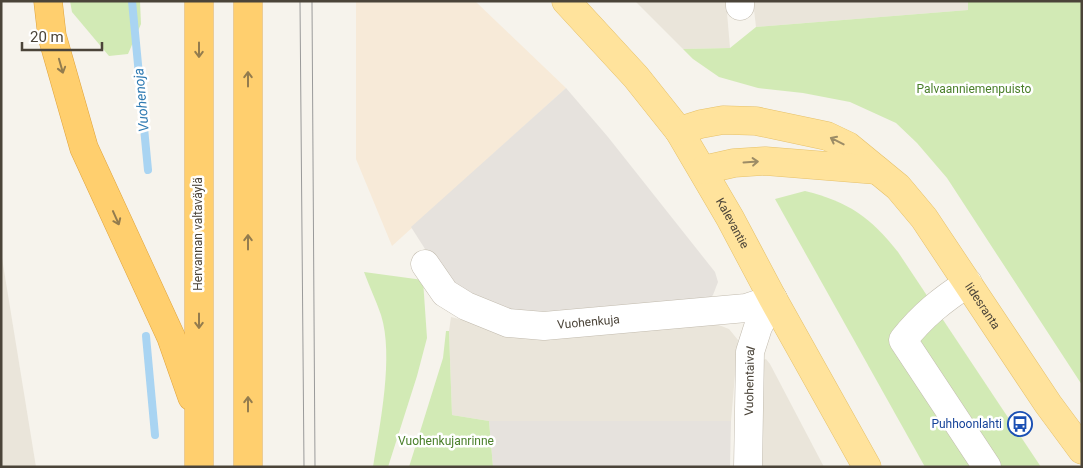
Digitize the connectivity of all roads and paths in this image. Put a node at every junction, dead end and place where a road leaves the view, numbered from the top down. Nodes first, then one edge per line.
1 (48, 1) edge
2 (199, 1) edge
3 (248, 1) edge
4 (566, 1) edge
5 (679, 131) junction
6 (703, 170) junction
7 (877, 170) junction
8 (425, 264) dead end
9 (968, 283) junction
10 (773, 299) junction
11 (199, 418) junction
12 (1082, 450) edge
13 (199, 467) edge
14 (248, 467) edge
15 (748, 467) edge
16 (867, 467) edge
17 (987, 467) edge

1 -> 11 highway
2 -> 11 highway, Hervannan valtaväylä
14 -> 3 highway
4 - 5 main road, Kalevantie
5 - 6 main road, Kalevantie
7 -> 5 main road, Iidesranta
6 -> 7 main road
6 - 10 main road, Kalevantie
7 - 9 main road, Iidesranta
8 - 10 street, Vuohenkuja
9 - 12 main road, Iidesranta
9 - 17 street
10 - 15 street, Vuohentaival
10 - 16 main road, Kalevantie
11 - 13 highway, Hervannan valtaväylä

